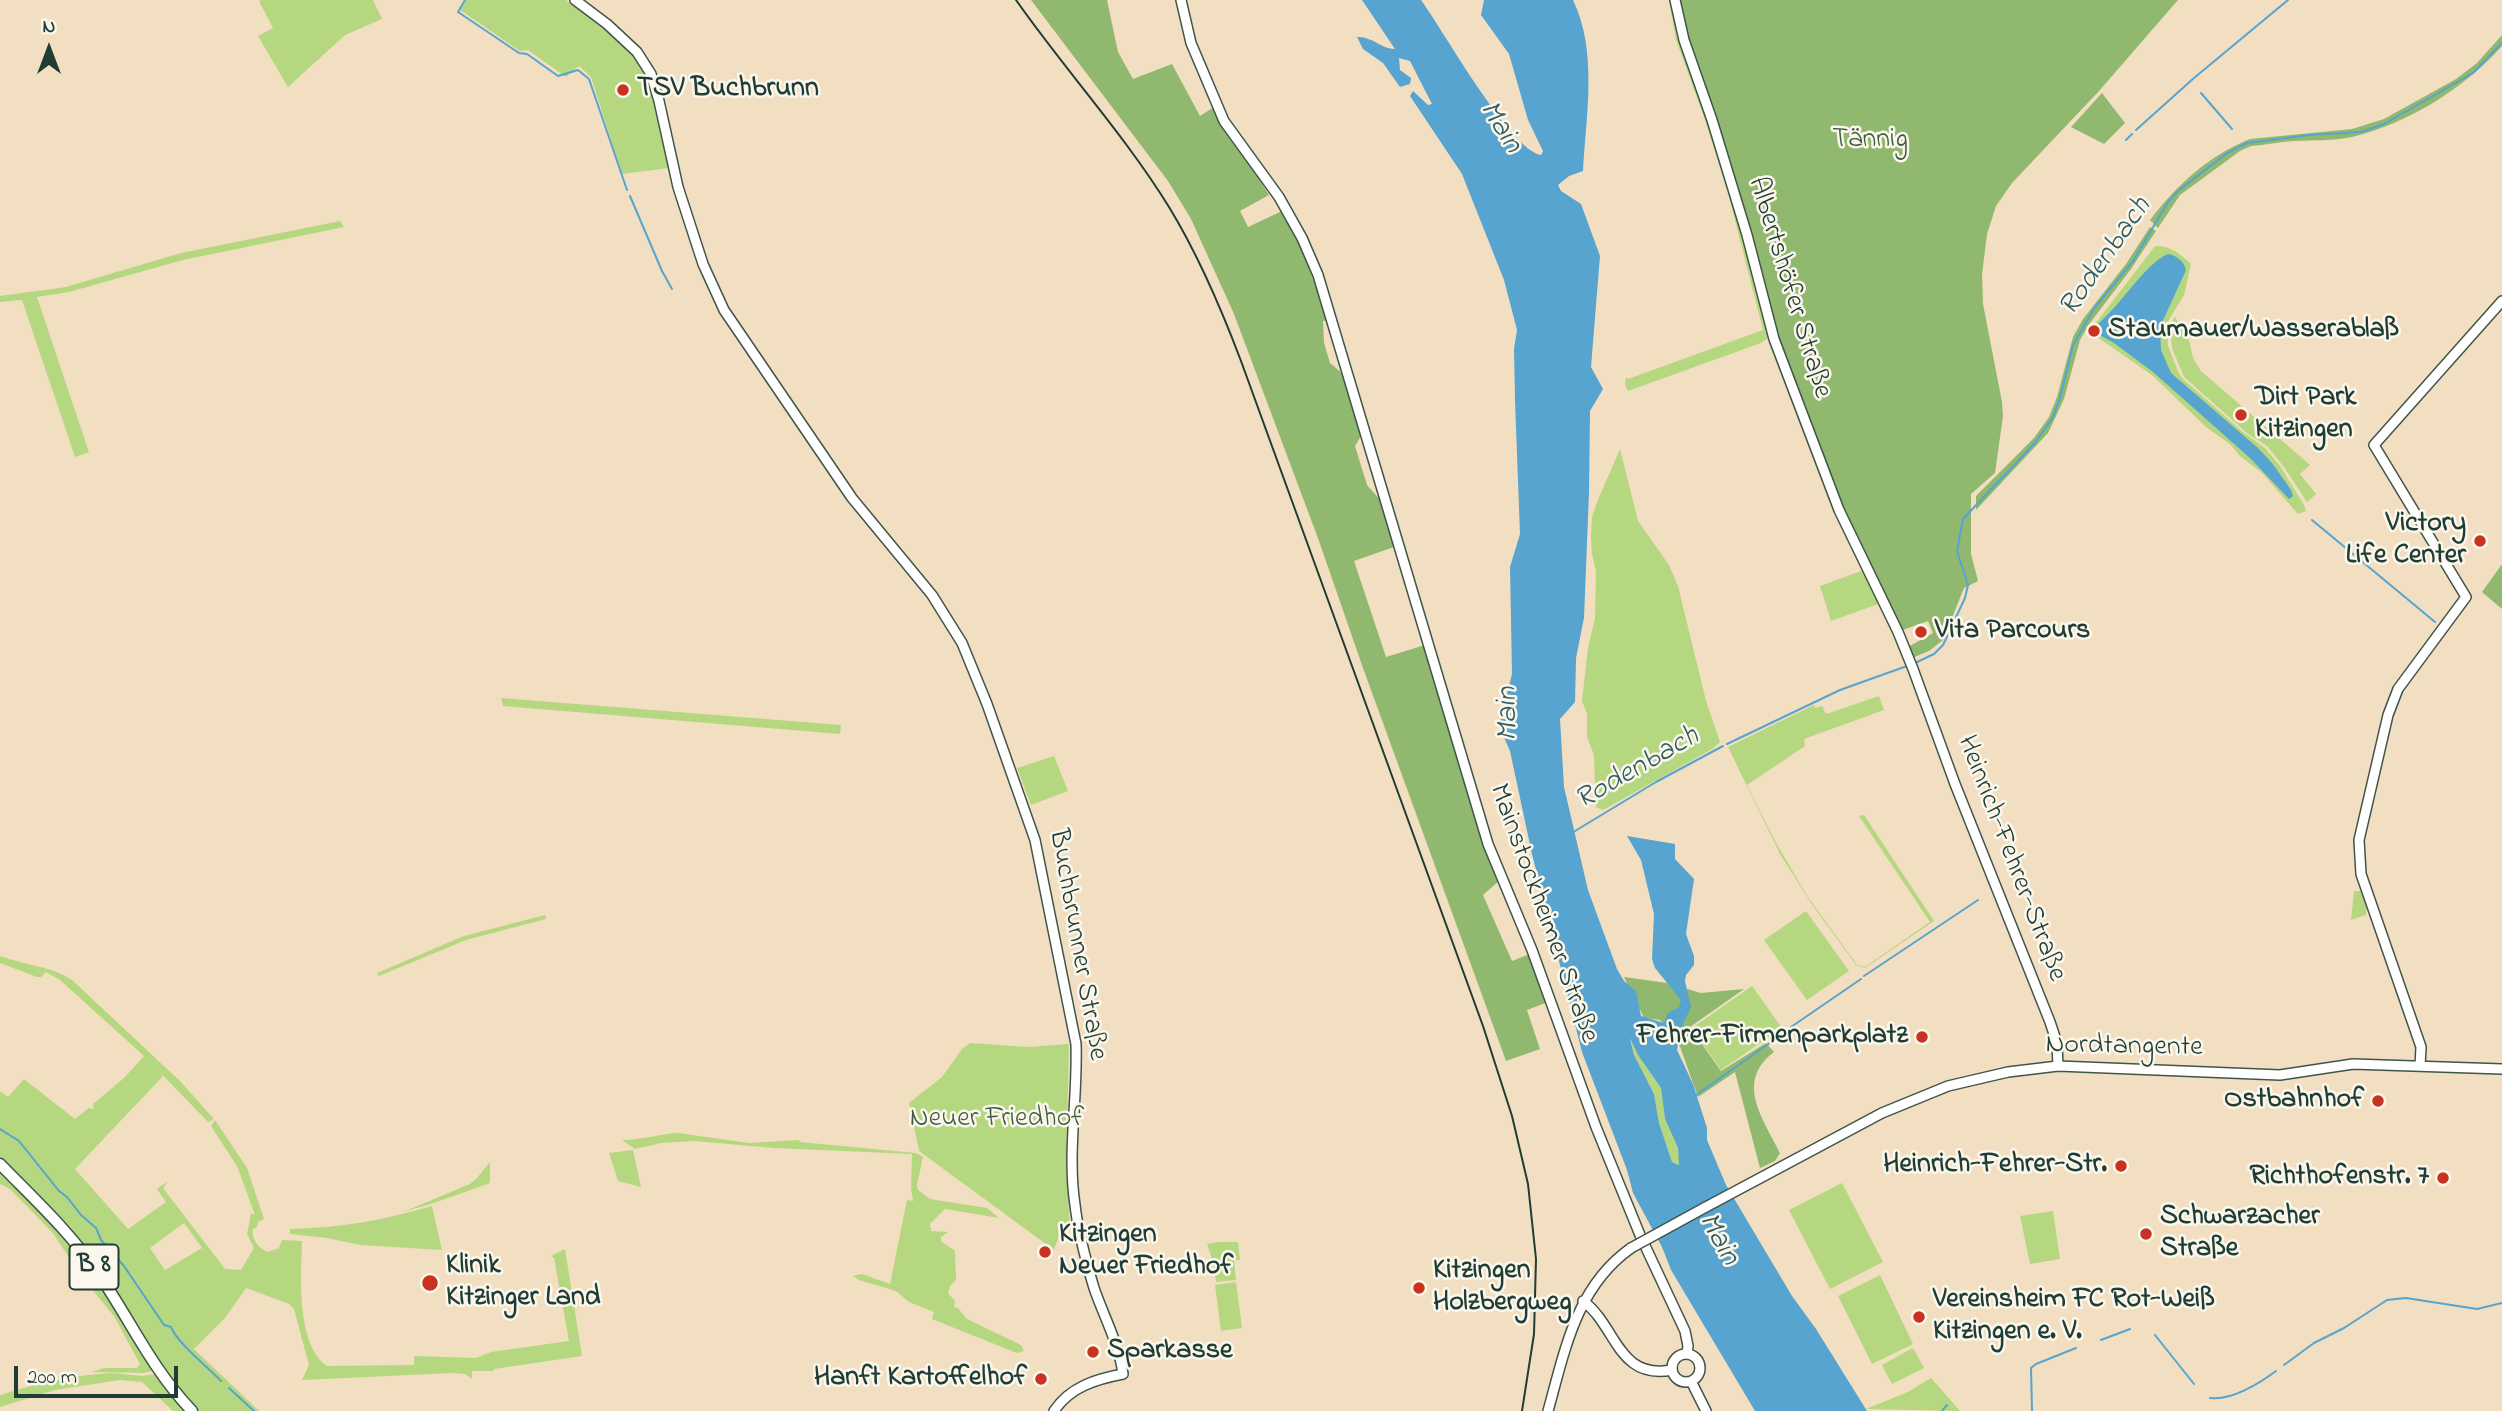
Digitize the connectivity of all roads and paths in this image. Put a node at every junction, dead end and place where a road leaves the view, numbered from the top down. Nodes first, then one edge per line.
1 (575, 0) edge
2 (1181, 0) edge
3 (1675, 0) edge
4 (2502, 301) edge
5 (1911, 664) joint
6 (2058, 1066) junction
7 (2420, 1066) junction
8 (2502, 1069) edge
9 (0, 1164) edge
10 (1583, 1301) junction
11 (1687, 1353) junction
12 (1672, 1370) junction
13 (1691, 1381) junction
14 (192, 1411) edge
15 (1054, 1411) edge
16 (1548, 1411) edge
17 (1706, 1411) edge

1 - 15 street, Buchbrunner Straße
2 - 11 street, Mainstockheimer Straße
3 - 5 street, Albertshöfer Straße
4 - 7 street
5 - 6 street, Heinrich-Fehrer-Straße
6 - 7 street, Nordtangente
6 - 10 street, Nordtangente, bridge
7 - 8 street, Nordtangente
9 - 14 main road, B 8
10 - 12 street
10 - 16 street
11 - 12 street
11 - 13 street
12 - 13 street
13 - 17 street

